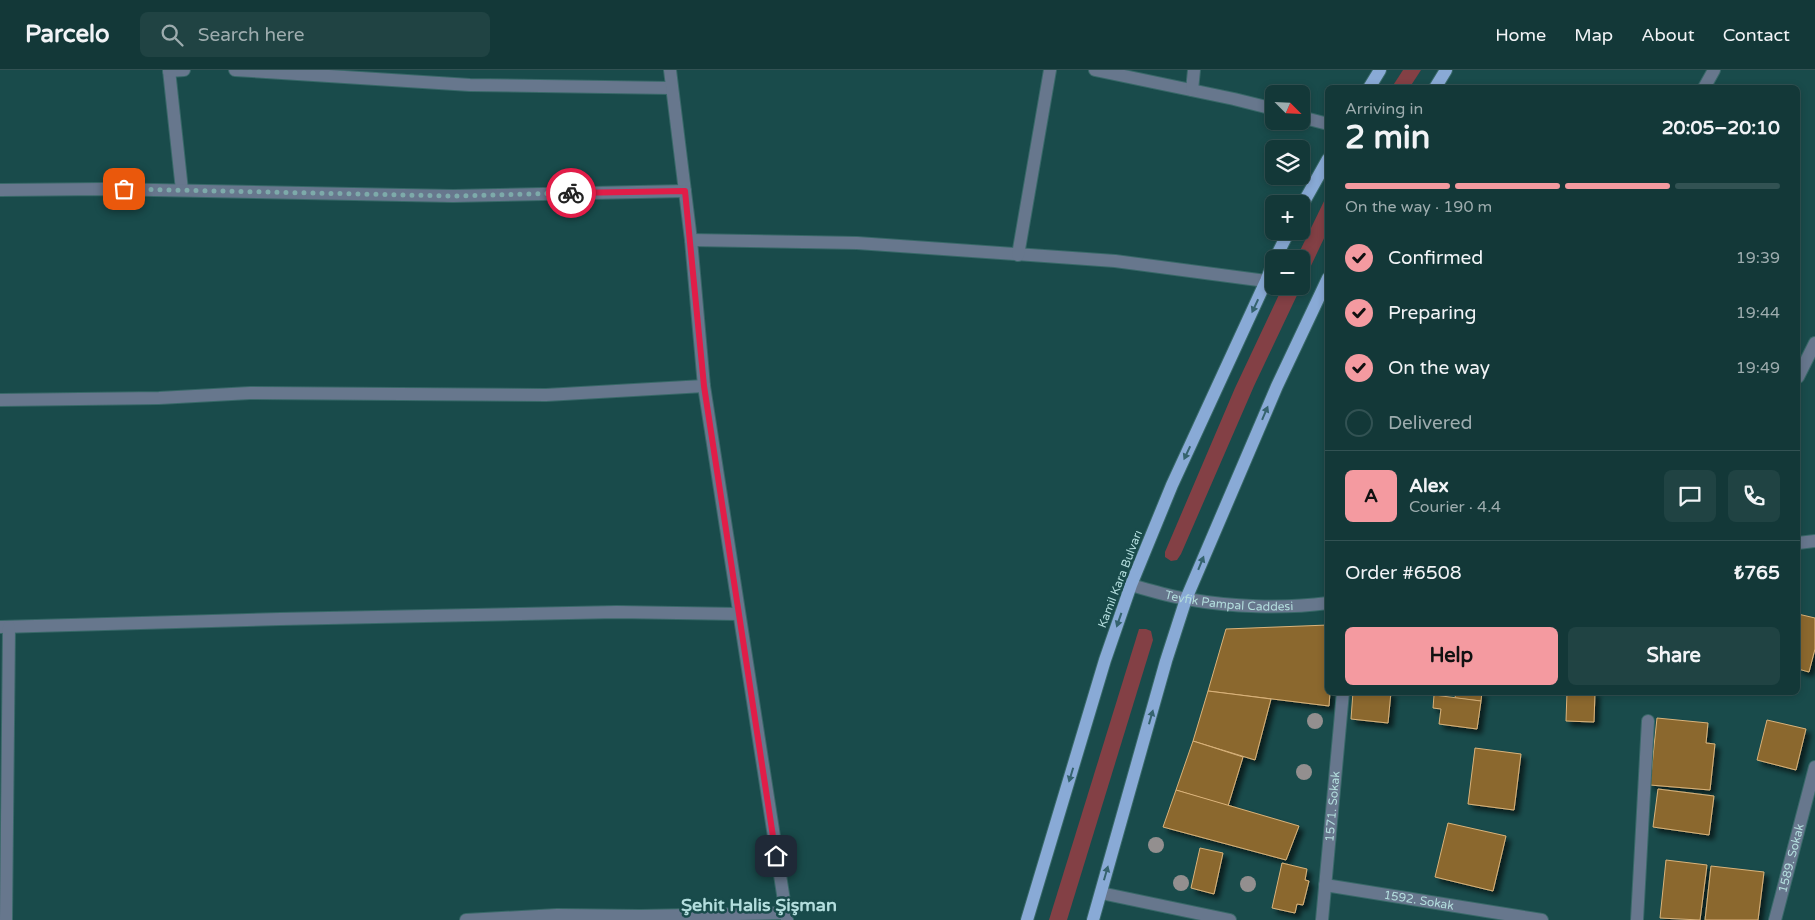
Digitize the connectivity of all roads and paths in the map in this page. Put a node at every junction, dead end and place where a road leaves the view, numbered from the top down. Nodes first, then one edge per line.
1 (184, 70) edge
2 (235, 70) edge
3 (670, 70) edge
4 (1050, 70) edge
5 (1096, 70) edge
6 (1194, 70) edge
7 (1380, 70) edge
8 (1446, 70) edge
9 (1714, 70) edge
10 (169, 71) edge
11 (1371, 85) edge
12 (1437, 85) edge
13 (1706, 85) edge
14 (672, 88) junction
15 (1192, 90) junction
16 (1265, 107) edge
17 (1310, 119) edge
18 (1325, 123) edge
19 (1325, 164) edge
20 (0, 190) edge
21 (182, 190) junction
22 (685, 191) junction
23 (1308, 195) edge
24 (691, 240) junction
25 (1018, 255) junction
26 (1265, 282) edge
27 (1265, 284) edge
28 (1325, 284) edge
29 (1815, 343) edge
30 (1800, 373) edge
31 (704, 386) junction
32 (0, 400) edge
33 (1815, 541) edge
34 (1800, 543) edge
35 (1131, 585) junction
36 (1186, 599) junction
37 (1325, 603) edge
38 (738, 614) junction
39 (4, 627) edge
40 (1343, 695) edge
41 (1648, 721) dead end
42 (1815, 767) edge
43 (1325, 885) junction
44 (1101, 893) junction
45 (786, 917) edge
46 (641, 918) edge
47 (496, 919) edge
48 (6, 920) edge
49 (466, 920) edge
50 (1027, 920) edge
51 (1093, 920) edge
52 (1230, 920) edge
53 (1322, 920) edge
54 (1542, 920) edge
55 (1637, 920) edge
56 (1775, 920) edge

1 - 10 street
2 - 14 street
3 - 14 street
4 - 25 street
5 - 15 street
6 - 15 street
7 - 11 main road
8 - 12 main road
9 - 13 street
10 - 21 street
14 - 22 street
15 - 16 street
17 - 18 street
19 - 23 main road
20 - 21 street
21 - 22 street
22 - 24 street
24 - 25 street
24 - 31 street
25 - 26 street
27 -> 35 main road, Kamil Kara Bulvarı
36 -> 28 main road
29 - 30 street
31 - 32 street
31 - 38 street
33 - 34 street
35 - 36 street, Tevfik Pampal Caddesi
35 -> 50 main road, Kamil Kara Bulvarı
36 - 37 street, Tevfik Pampal Caddesi
44 -> 36 main road
38 - 39 street
38 - 45 street
39 - 48 street
40 - 43 street, 1571. Sokak
41 - 55 street
42 - 56 street, 1589. Sokak
43 - 53 street, 1571. Sokak
43 - 54 street, 1592. Sokak
44 - 51 main road
44 - 52 street
45 - 46 street
46 - 47 street
47 - 49 street

